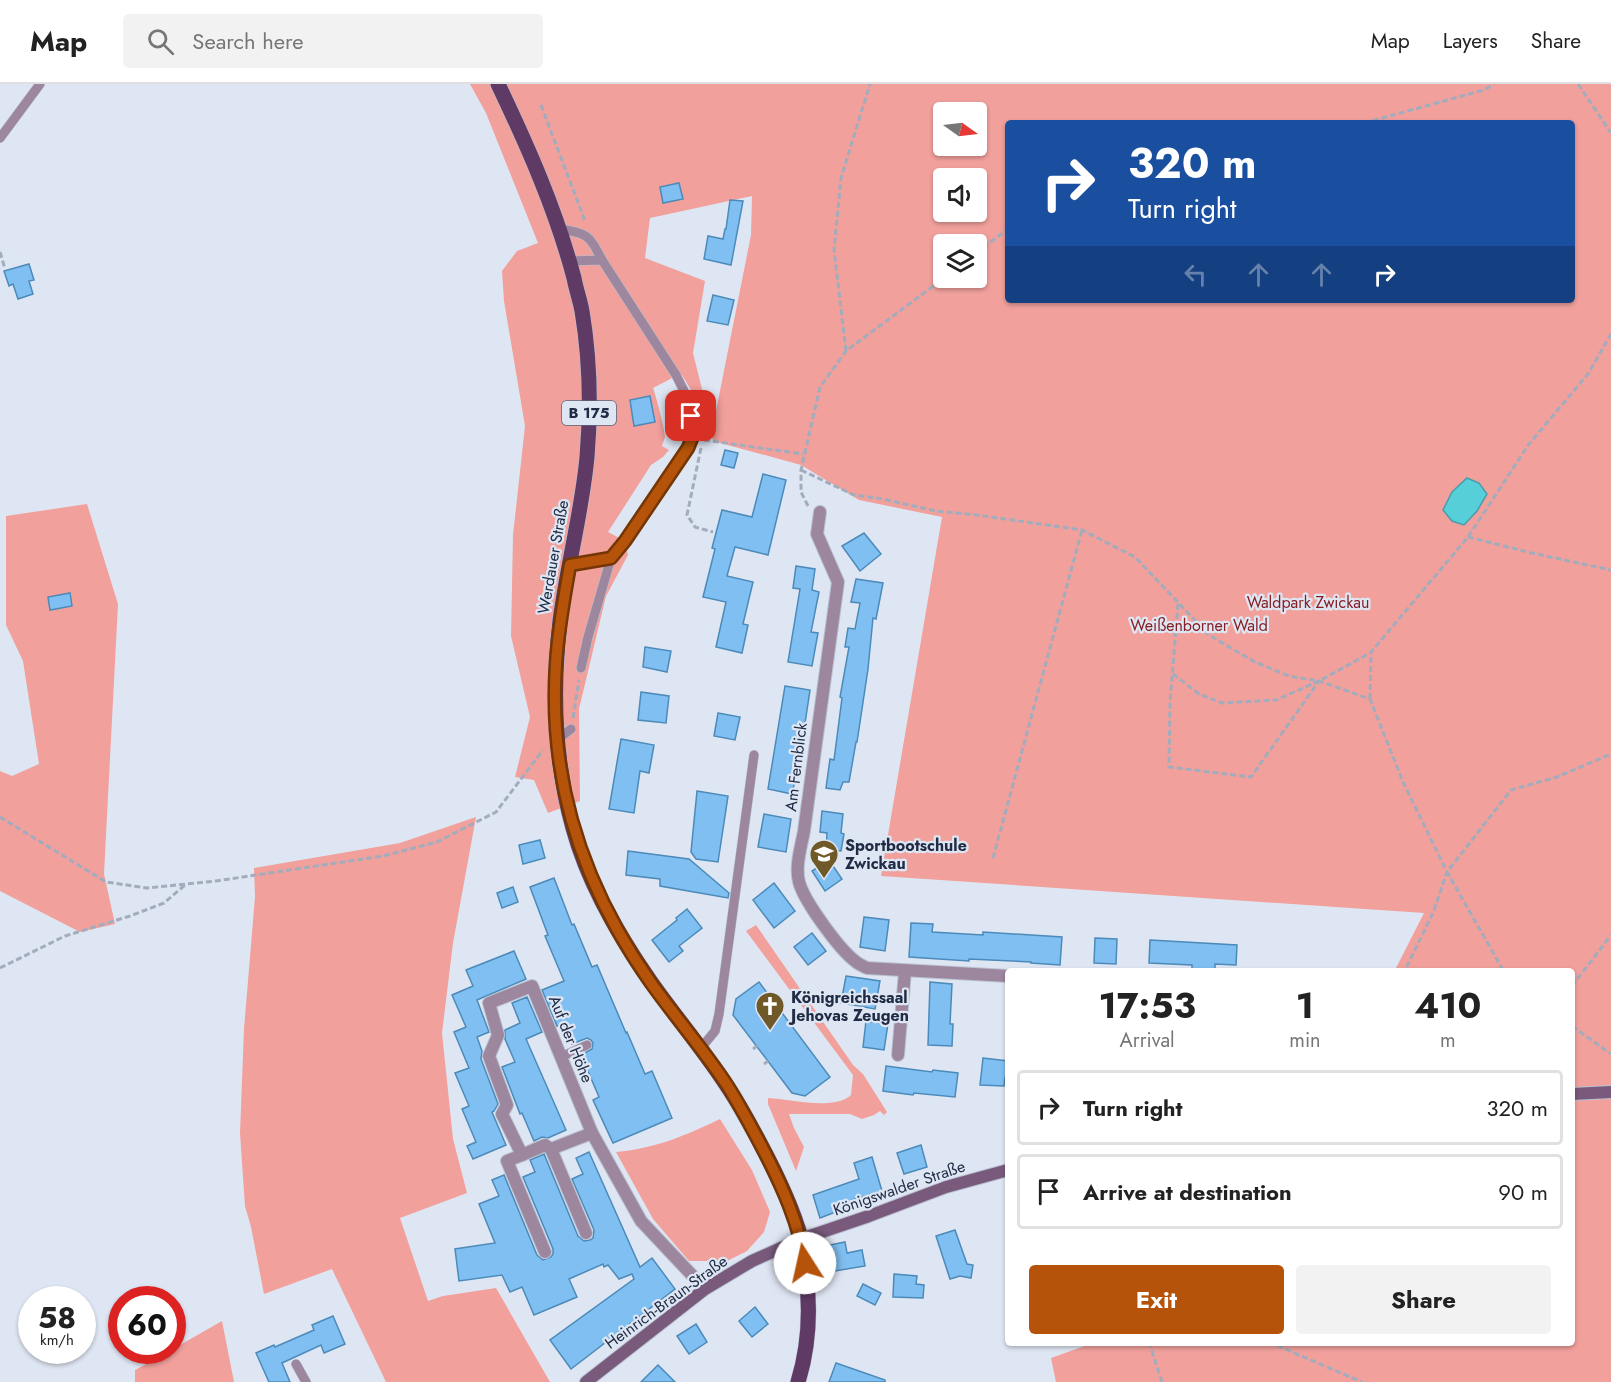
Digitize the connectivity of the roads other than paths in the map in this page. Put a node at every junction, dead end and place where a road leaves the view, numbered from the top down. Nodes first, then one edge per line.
1 (40, 84) edge
2 (498, 84) edge
3 (0, 138) edge
4 (559, 229) junction
5 (602, 260) junction
6 (569, 261) junction
7 (819, 517) road end
8 (611, 558) junction
9 (570, 565) junction
10 (581, 668) road end
11 (571, 729) road end
12 (557, 740) junction
13 (754, 755) dead end
14 (905, 971) junction
15 (1005, 976) edge
16 (587, 1045) dead end
17 (701, 1048) junction
18 (898, 1056) dead end
19 (561, 1058) junction
20 (1611, 1092) edge
21 (1575, 1094) edge
22 (592, 1133) junction
23 (551, 1149) junction
24 (522, 1155) junction
25 (1005, 1171) edge
26 (586, 1233) dead end
27 (801, 1239) junction
28 (545, 1252) dead end
29 (705, 1289) junction
30 (296, 1364) dead end
31 (306, 1382) edge
32 (586, 1382) edge
33 (798, 1382) edge

1 - 3 lane
2 - 4 main road, Werdauer Straße / B 175
4 - 5 lane
4 - 6 main road, Werdauer Straße / B 175
5 - 6 lane
5 - 8 lane
6 - 9 main road, Werdauer Straße / B 175
7 - 14 street, Am Fernblick
8 - 9 lane
8 - 10 lane
9 - 12 main road, Werdauer Straße / B 175
11 - 12 lane
12 - 17 main road, Werdauer Straße / B 175
13 - 17 lane
14 - 15 street, Am Fernblick
14 - 18 street
16 - 19 lane
17 - 27 main road, Werdauer Straße / B 175
19 - 22 street, Auf der Höhe
19 - 24 street, Auf der Höhe
20 - 21 street
22 - 23 street
22 - 29 street, Auf der Höhe
23 - 24 street
23 - 26 street
24 - 28 street
25 - 27 street, Königswalder Straße
27 - 29 street, Heinrich-Braun-Straße
27 - 33 main road, Werdauer Straße / B 175
29 - 32 street, Heinrich-Braun-Straße
30 - 31 lane

